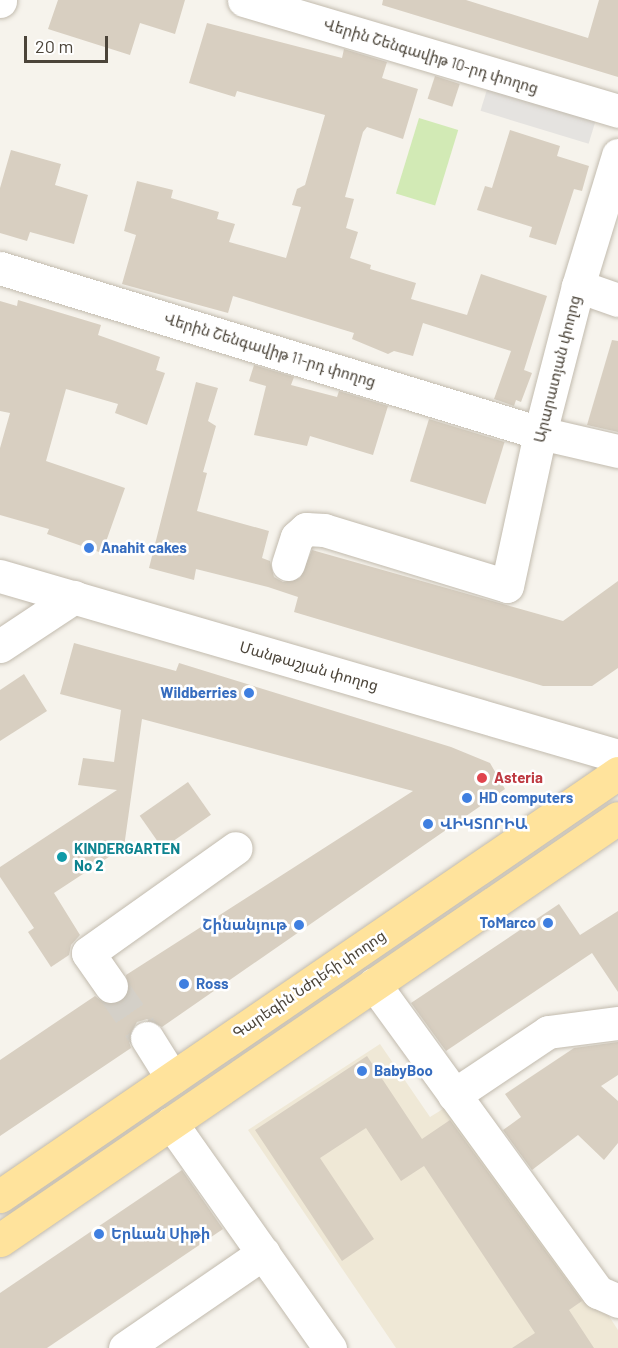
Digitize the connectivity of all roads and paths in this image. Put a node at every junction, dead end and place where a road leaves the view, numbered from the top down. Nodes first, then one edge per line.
1 (244, 0) edge
2 (618, 111) edge
3 (618, 159) edge
4 (0, 268) edge
5 (578, 286) junction
6 (618, 300) edge
7 (540, 433) junction
8 (618, 451) edge
9 (288, 564) dead end
10 (0, 576) edge
11 (74, 597) junction
12 (0, 646) edge
13 (618, 756) edge
14 (618, 773) edge
15 (618, 818) edge
16 (236, 848) dead end
17 (374, 984) junction
18 (111, 986) tunnel mouth
19 (618, 1023) edge
20 (147, 1038) tunnel mouth
21 (171, 1078) junction
22 (454, 1095) junction
23 (171, 1123) junction
24 (0, 1196) edge
25 (0, 1240) edge
26 (263, 1253) junction
27 (618, 1301) edge
28 (125, 1348) edge
29 (330, 1348) edge

1 - 2 street, Վերին Շենգավիթ 10-րդ փողոց
3 - 5 street, Արարատյան փողոց
4 - 7 street, Վերին Շենգավիթ 11-րդ փողոց
5 - 6 street
5 - 7 street, Արարատյան փողոց
7 - 8 street, Վերին Շենգավիթ 11-րդ փողոց
7 - 9 street, Արարատյան փողոց
10 - 11 street, Մանթաշյան փողոց
11 - 12 street
11 - 13 street, Մանթաշյան փողոց
14 - 21 main road, Գարեգին Նժդեհի փողոց
15 - 17 main road
16 - 18 street
17 - 22 street
17 - 23 main road
19 - 22 street
20 - 21 street
21 - 24 main road, Գարեգին Նժդեհի փողոց
22 - 27 street
23 - 25 main road
23 - 26 street
26 - 28 street
26 - 29 street

